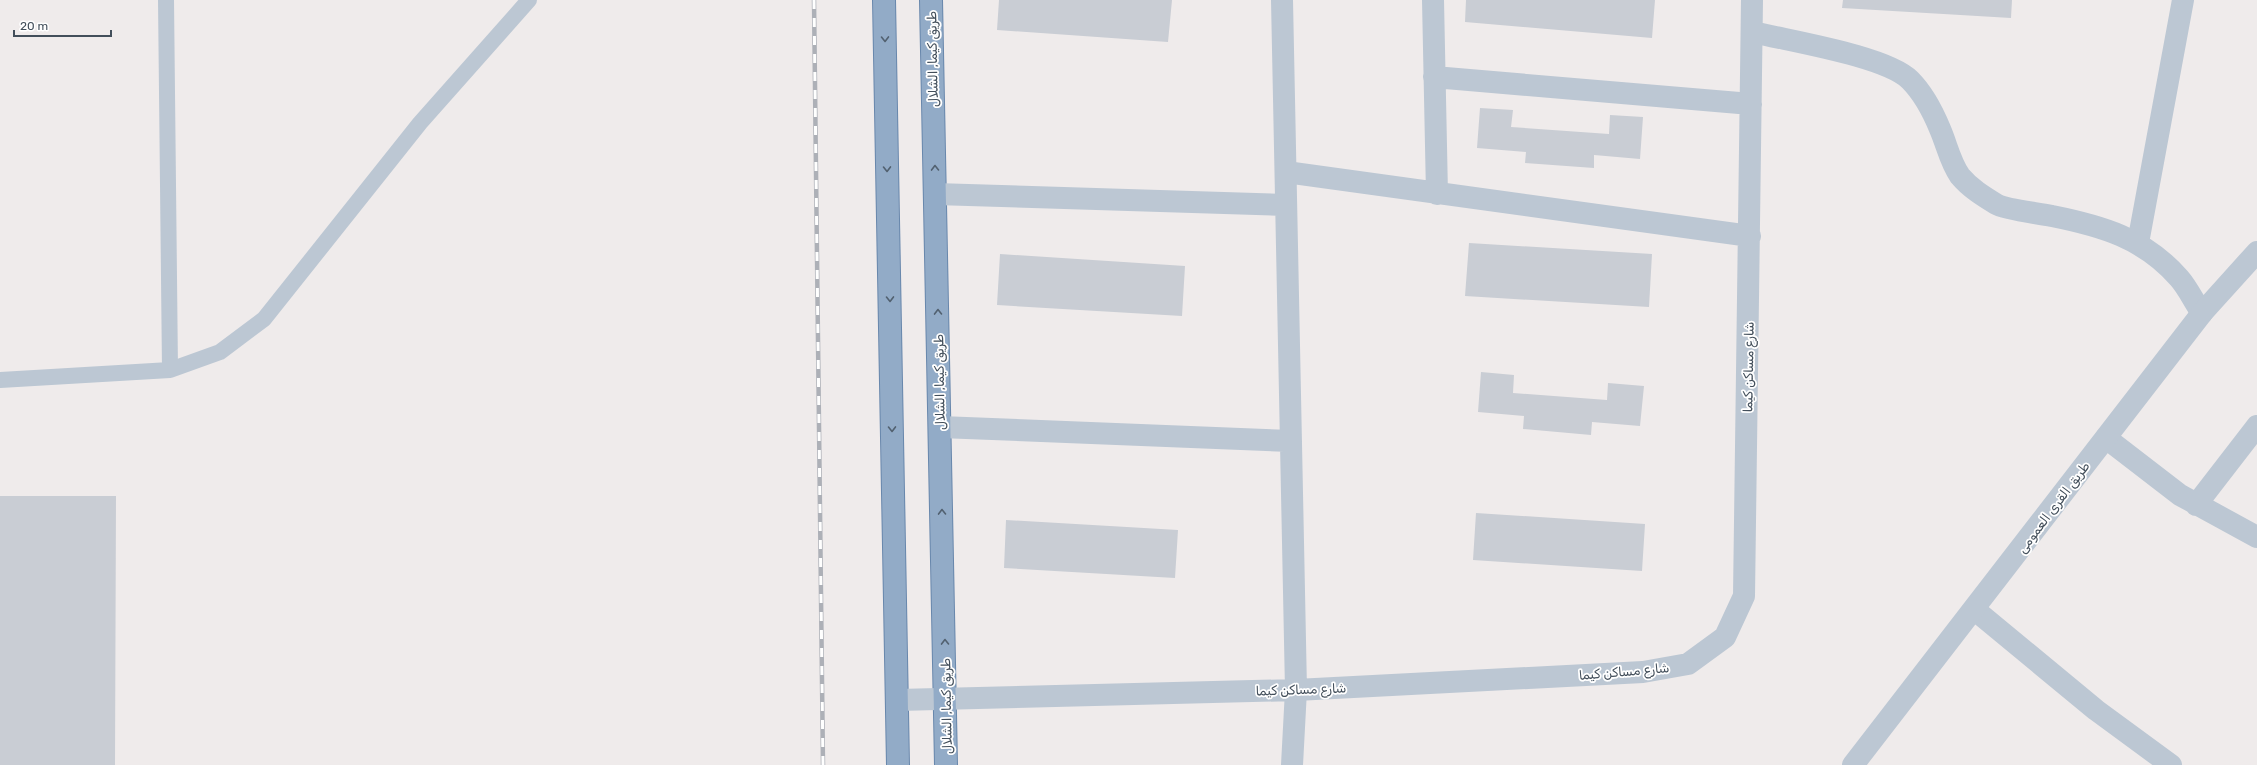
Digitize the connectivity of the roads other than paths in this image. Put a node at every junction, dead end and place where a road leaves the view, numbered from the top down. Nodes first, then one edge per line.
1 (166, 0) edge
2 (529, 0) edge
3 (884, 0) edge
4 (931, 0) edge
5 (1282, 0) edge
6 (1433, 0) edge
7 (1752, 0) edge
8 (2183, 0) edge
9 (1753, 32) junction
10 (1434, 76) junction
11 (1751, 104) junction
12 (1286, 172) junction
13 (935, 194) junction
14 (1437, 194) junction
15 (1286, 205) junction
16 (1750, 236) junction
17 (2138, 243) junction
18 (2257, 252) edge
19 (2202, 313) junction
20 (170, 370) junction
21 (0, 380) edge
22 (2257, 426) edge
23 (940, 427) junction
24 (2106, 438) junction
25 (1291, 441) junction
26 (2188, 500) junction
27 (2257, 537) edge
28 (1979, 613) junction
29 (1296, 690) junction
30 (946, 699) junction
31 (898, 700) junction
32 (898, 765) edge
33 (946, 765) edge
34 (1292, 765) edge
35 (1853, 765) edge
36 (2171, 765) edge

1 - 20 lane
2 - 20 lane
3 -> 31 highway
13 -> 4 highway, طريق كيما, الشلال
5 - 12 street
6 - 10 street
7 - 9 street, شارع مساكن كيما
8 - 17 street
9 - 11 street, شارع مساكن كيما
9 - 17 street
10 - 11 street
10 - 14 street
11 - 16 street, شارع مساكن كيما
12 - 14 street
12 - 15 street
13 - 15 street
23 -> 13 highway, طريق كيما, الشلال
14 - 16 street
15 - 25 street
16 - 29 street, شارع مساكن كيما
17 - 19 street
18 - 19 street, طريق القرى العمومى
19 - 24 street, طريق القرى العمومى
20 - 21 lane
22 - 26 street
23 - 25 street
30 -> 23 highway, طريق كيما, الشلال
24 - 26 street
24 - 28 street, طريق القرى العمومى
25 - 29 street
26 - 27 street
28 - 35 street, طريق القرى العمومى
28 - 36 street
29 - 30 street, شارع مساكن كيما
29 - 34 street
30 - 31 street, شارع مساكن كيما
30 - 33 highway, طريق كيما, الشلال
31 - 32 highway

